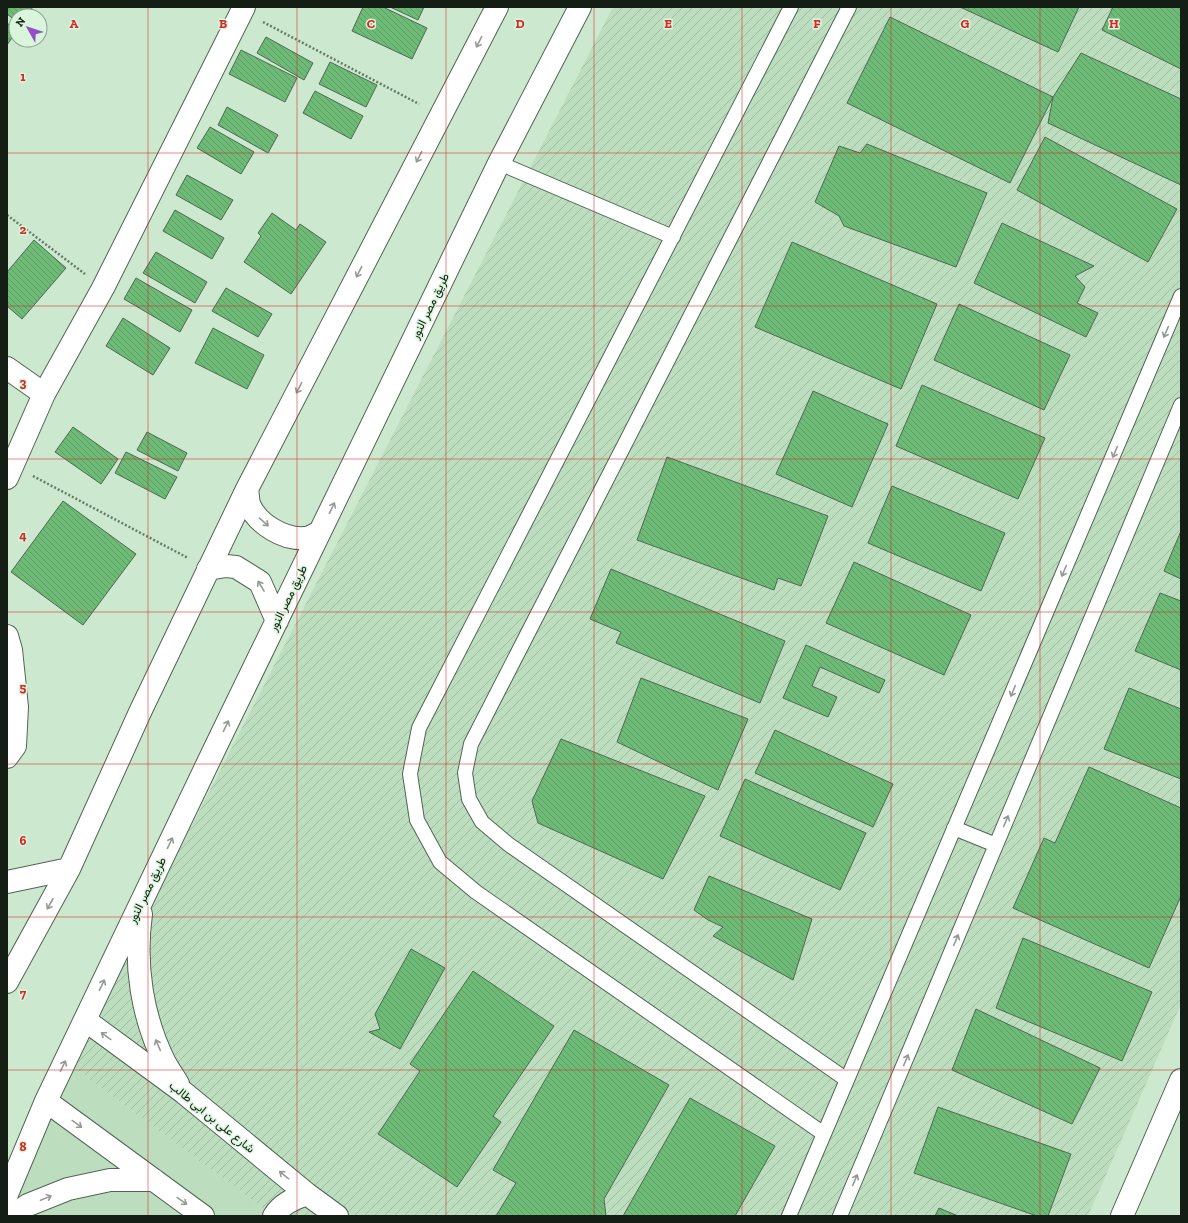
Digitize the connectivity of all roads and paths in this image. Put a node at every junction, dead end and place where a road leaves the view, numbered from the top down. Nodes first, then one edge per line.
1 (497, 7) edge
2 (580, 7) edge
3 (791, 7) edge
4 (849, 7) edge
5 (243, 9) edge
6 (441, 115) junction
7 (499, 163) junction
8 (7, 215) edge
9 (673, 237) junction
10 (103, 288) junction
11 (1181, 296) edge
12 (7, 368) edge
13 (44, 394) junction
14 (1181, 405) edge
15 (10, 472) edge
16 (247, 489) junction
17 (320, 532) junction
18 (208, 569) junction
19 (277, 621) junction
20 (7, 636) edge
21 (7, 757) edge
22 (954, 828) junction
23 (996, 845) junction
24 (69, 869) junction
25 (7, 882) edge
26 (142, 900) junction
27 (10, 969) edge
28 (85, 1020) junction
29 (847, 1080) junction
30 (1181, 1080) edge
31 (183, 1092) junction
32 (46, 1101) junction
33 (824, 1134) junction
34 (154, 1180) junction
35 (7, 1194) edge
36 (307, 1194) junction
37 (12, 1216) edge
38 (203, 1216) edge
39 (274, 1216) edge
40 (337, 1216) edge
41 (789, 1216) edge
42 (840, 1216) edge
43 (1122, 1216) edge

1 -> 6 street
2 - 7 street, طريق مصر النور
3 - 9 lane
4 - 29 lane
5 - 6 path
5 - 10 street
6 -> 16 street
7 - 9 lane
17 -> 7 street, طريق مصر النور
8 - 10 path
9 - 33 lane
10 - 13 street
11 -> 22 lane
12 - 13 street
13 - 15 street
23 -> 14 lane
15 - 18 path
16 -> 17 street
16 - 18 street
17 - 19 street, طريق مصر النور
19 -> 18 street
18 - 24 street
26 -> 19 street, طريق مصر النور
20 - 21 street
22 - 23 lane
22 - 29 lane
42 -> 23 lane
24 - 25 street
24 -> 27 street
28 -> 26 street, طريق مصر النور
31 -> 26 street
31 -> 28 street, شارع على بن ابى طالب
32 -> 28 street, طريق مصر النور
29 - 33 lane
30 - 43 street
36 -> 31 street, شارع على بن ابى طالب
32 -> 34 street
32 - 35 street, طريق مصر النور
33 - 41 lane
37 -> 34 street
34 -> 38 street
36 - 39 street
36 - 40 street, شارع على بن ابى طالب

